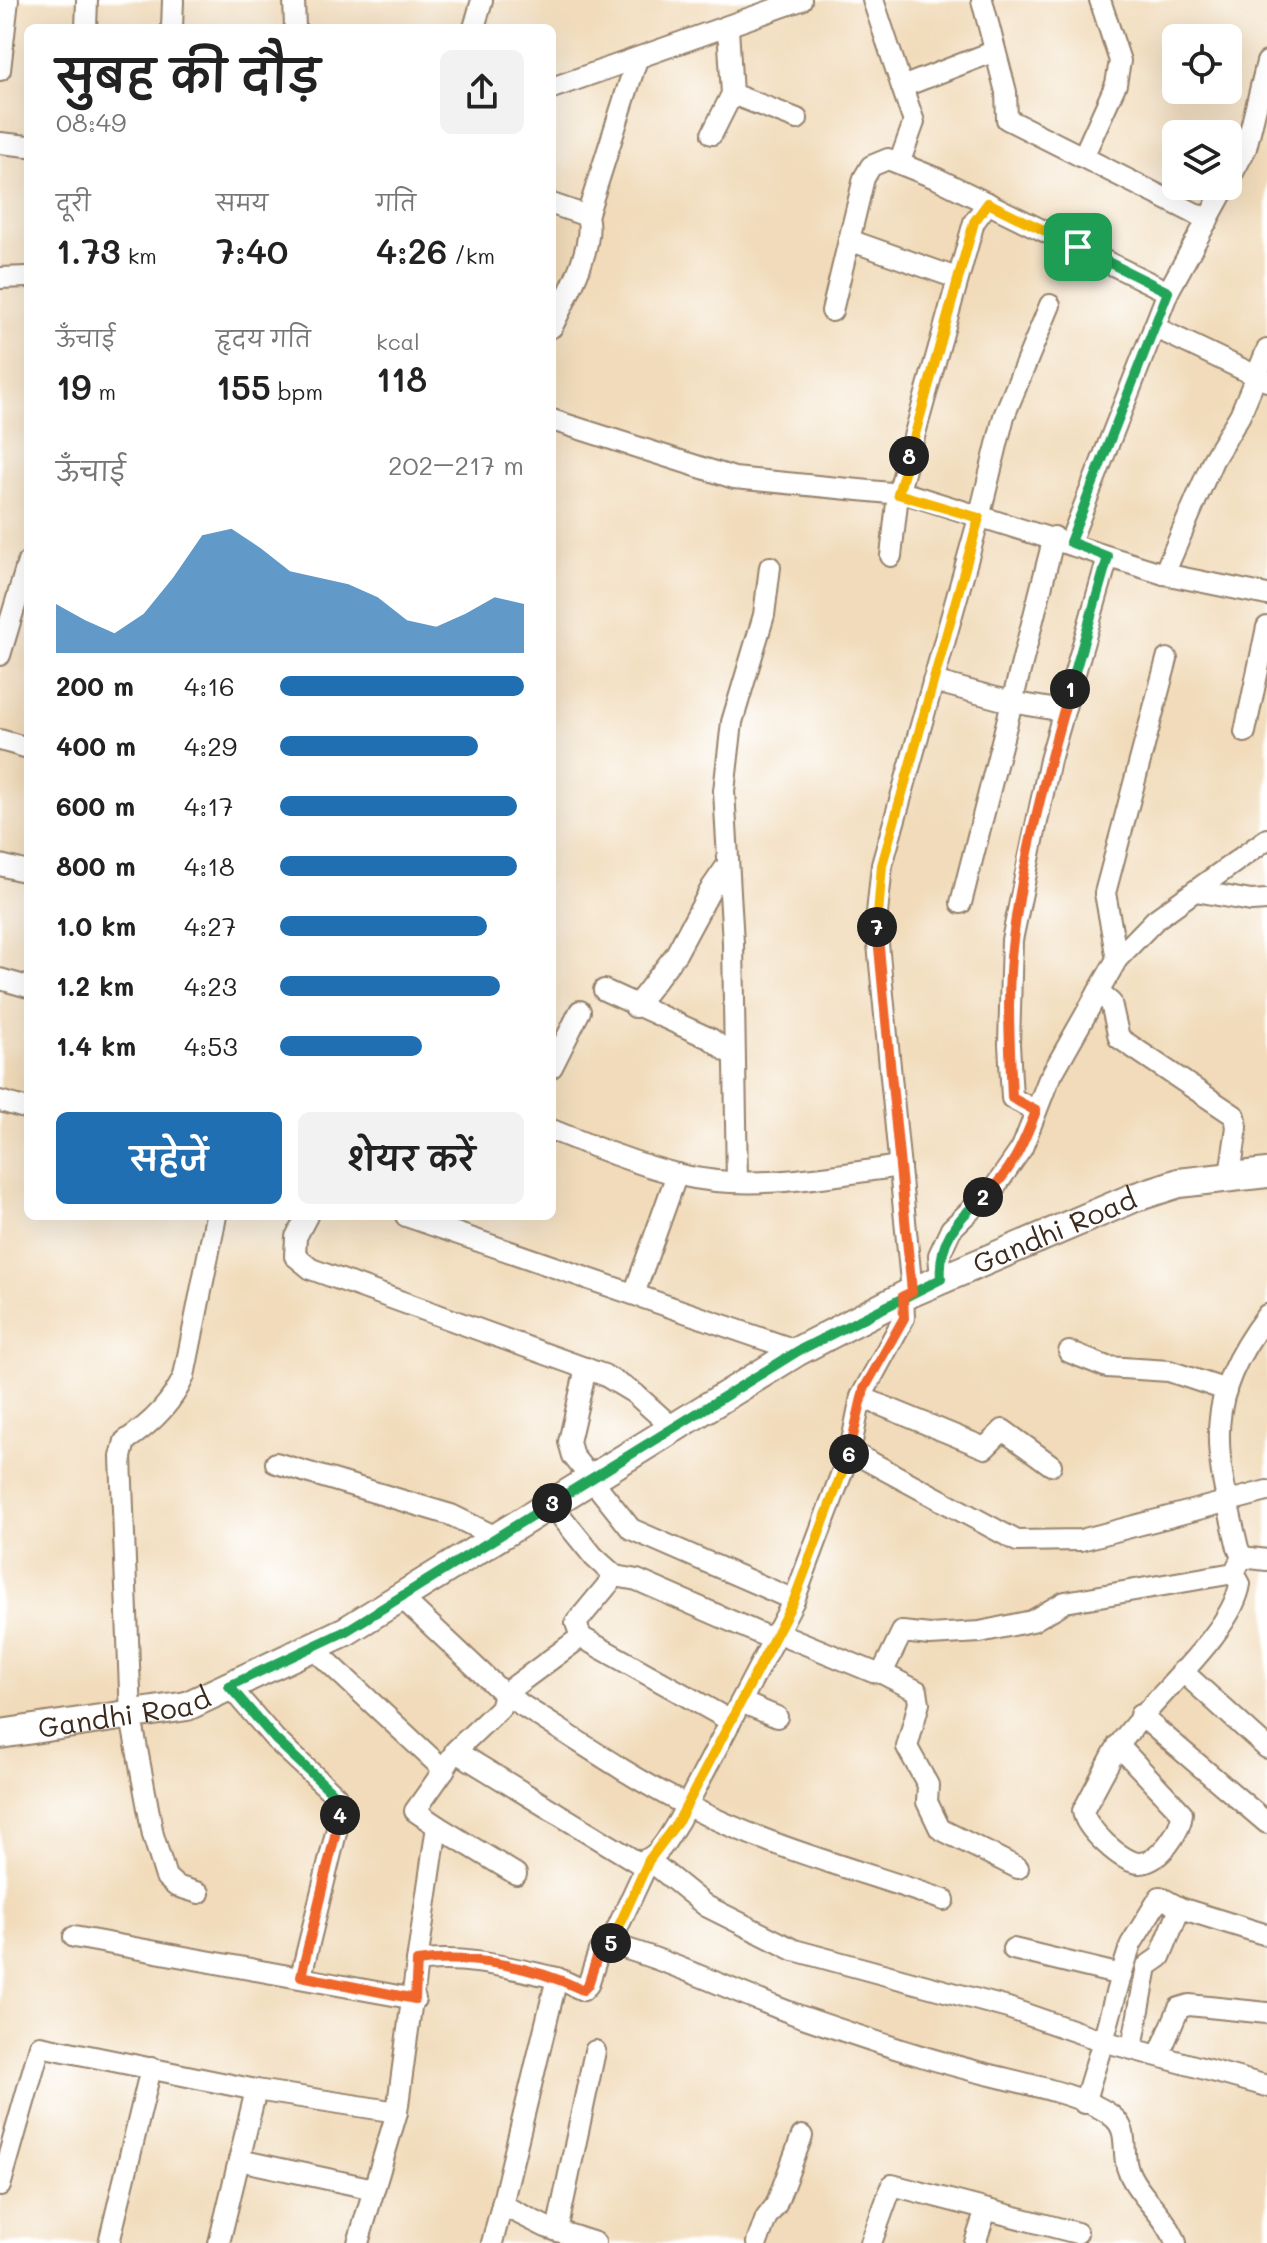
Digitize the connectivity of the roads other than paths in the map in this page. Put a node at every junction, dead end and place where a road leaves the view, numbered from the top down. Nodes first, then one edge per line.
1 (8, 0) edge
2 (87, 0) edge
3 (173, 0) edge
4 (294, 0) edge
5 (482, 0) edge
6 (801, 0) edge
7 (873, 0) edge
8 (982, 0) edge
9 (1100, 0) edge
10 (764, 7) edge
11 (86, 24) edge
12 (172, 24) edge
13 (295, 24) edge
14 (475, 24) edge
15 (728, 28) junction
16 (995, 51) junction
17 (637, 59) junction
18 (1267, 62) edge
19 (0, 70) edge
20 (556, 87) edge
21 (902, 87) junction
22 (732, 94) junction
23 (797, 119) dead end
24 (1259, 132) edge
25 (712, 134) dead end
26 (0, 143) edge
27 (24, 146) edge
28 (1242, 156) edge
29 (1083, 157) junction
30 (900, 161) junction
31 (1219, 200) edge
32 (988, 203) junction
33 (556, 205) edge
34 (587, 216) junction
35 (1208, 220) junction
36 (849, 240) junction
37 (948, 275) dead end
38 (24, 277) edge
39 (0, 278) edge
40 (1168, 292) junction
41 (1050, 305) dead end
42 (832, 311) dead end
43 (556, 318) edge
44 (1154, 327) junction
45 (1267, 350) edge
46 (1260, 378) edge
47 (556, 421) edge
48 (898, 494) junction
49 (979, 518) junction
50 (1062, 540) junction
51 (891, 556) dead end
52 (1108, 557) junction
53 (770, 567) dead end
54 (1164, 574) junction
55 (24, 575) edge
56 (1267, 595) edge
57 (1267, 627) edge
58 (0, 655) edge
59 (1167, 659) dead end
60 (933, 681) junction
61 (1011, 702) junction
62 (1063, 711) junction
63 (1245, 732) dead end
64 (0, 740) edge
65 (24, 747) edge
66 (1267, 839) edge
67 (728, 864) junction
68 (0, 865) edge
69 (24, 871) edge
70 (1196, 891) junction
71 (1267, 900) edge
72 (961, 903) dead end
73 (1117, 959) junction
74 (0, 979) edge
75 (24, 986) edge
76 (604, 990) dead end
77 (1098, 992) junction
78 (635, 1007) junction
79 (580, 1011) dead end
80 (732, 1055) junction
81 (556, 1059) edge
82 (0, 1101) edge
83 (24, 1108) edge
84 (1036, 1111) junction
85 (556, 1132) edge
86 (900, 1166) junction
87 (1267, 1173) edge
88 (677, 1174) junction
89 (1230, 1175) junction
90 (737, 1181) junction
91 (215, 1220) edge
92 (305, 1220) edge
93 (418, 1220) edge
94 (941, 1279) junction
95 (634, 1294) junction
96 (908, 1294) junction
97 (1267, 1315) edge
98 (798, 1351) junction
99 (1069, 1352) dead end
100 (586, 1368) junction
101 (1226, 1390) junction
102 (861, 1397) junction
103 (673, 1428) junction
104 (850, 1451) junction
105 (276, 1463) dead end
106 (1051, 1465) dead end
107 (592, 1478) junction
108 (1267, 1491) edge
109 (1228, 1503) junction
110 (551, 1504) junction
111 (496, 1537) junction
112 (1267, 1560) edge
113 (1238, 1565) junction
114 (615, 1576) junction
115 (401, 1597) junction
116 (794, 1600) junction
117 (774, 1636) junction
118 (581, 1637) junction
119 (312, 1647) junction
120 (1182, 1671) junction
121 (882, 1673) junction
122 (229, 1686) junction
123 (504, 1694) junction
124 (736, 1712) junction
125 (1140, 1715) junction
126 (131, 1717) junction
127 (777, 1717) dead end
128 (0, 1734) edge
129 (1118, 1745) junction
130 (1267, 1748) edge
131 (455, 1751) junction
132 (444, 1770) junction
133 (686, 1805) junction
134 (1267, 1823) edge
135 (437, 1826) junction
136 (649, 1860) junction
137 (1018, 1868) dead end
138 (516, 1874) dead end
139 (199, 1893) dead end
140 (944, 1900) dead end
141 (1180, 1908) junction
142 (1267, 1935) edge
143 (74, 1937) dead end
144 (612, 1945) junction
145 (1013, 1949) dead end
146 (417, 1962) junction
147 (1121, 1975) junction
148 (301, 1976) junction
149 (557, 1978) junction
150 (415, 1999) junction
151 (1267, 2013) edge
152 (1103, 2041) junction
153 (1132, 2048) junction
154 (595, 2051) dead end
155 (1159, 2055) junction
156 (151, 2068) junction
157 (1267, 2086) edge
158 (256, 2090) junction
159 (1084, 2103) junction
160 (397, 2112) junction
161 (802, 2136) dead end
162 (239, 2160) junction
163 (0, 2186) edge
164 (374, 2189) junction
165 (502, 2205) junction
166 (986, 2210) junction
167 (557, 2231) junction
168 (1077, 2233) dead end
169 (109, 2243) edge
170 (219, 2243) edge
171 (358, 2243) edge
172 (492, 2243) edge
173 (595, 2243) edge
174 (757, 2243) edge
175 (871, 2243) edge
176 (975, 2243) edge
177 (1176, 2243) edge

1 - 19 street
2 - 11 street
3 - 12 street
4 - 13 street
5 - 14 street
6 - 10 street
7 - 21 street
8 - 16 street
9 - 29 street
10 - 15 street
15 - 17 street
15 - 22 street
16 - 21 street
16 - 29 street
17 - 20 street
17 - 34 street
18 - 24 street
21 - 30 street
22 - 23 street
22 - 25 street
24 - 28 street
26 - 27 street
29 - 35 street
30 - 32 street
30 - 36 street
31 - 35 street
32 - 40 street
32 - 48 street
33 - 34 street
34 - 43 street
35 - 40 street
36 - 37 street
36 - 42 street
38 - 39 street
40 - 44 street
41 - 49 street
44 - 46 street
44 - 50 street
45 - 46 street
46 - 54 street
47 - 48 street
48 - 49 street
48 - 51 street
49 - 50 street
49 - 60 street
50 - 52 street
50 - 61 street
52 - 54 street
52 - 62 street
53 - 67 street
54 - 56 street
55 - 58 street
57 - 63 street
59 - 73 street
60 - 61 street
60 - 86 street
61 - 62 street
61 - 72 street
62 - 84 street
64 - 65 street
66 - 70 street
67 - 78 street
67 - 80 street
68 - 69 street
70 - 71 street
70 - 73 street
73 - 77 street
74 - 75 street
76 - 78 street
77 - 84 street
77 - 89 street
78 - 80 street
79 - 81 street
80 - 90 street
82 - 83 street
84 - 94 street
85 - 88 street
86 - 90 street
86 - 96 street
87 - 89 main road, Gandhi Road
88 - 90 street
88 - 95 street
89 - 94 main road, Gandhi Road
91 - 126 street
92 - 100 street
93 - 95 street
94 - 96 main road, Gandhi Road
95 - 98 street
96 - 98 main road, Gandhi Road
96 - 102 street
97 - 101 street
98 - 103 main road, Gandhi Road
99 - 101 street
100 - 103 street
100 - 107 street
101 - 109 street
102 - 104 street
102 - 106 street
103 - 107 main road, Gandhi Road
104 - 109 street
104 - 116 street
105 - 111 street
107 - 110 main road, Gandhi Road
107 - 116 street
108 - 109 street
109 - 113 street
110 - 111 main road, Gandhi Road
110 - 114 street
111 - 115 main road, Gandhi Road
112 - 113 street
113 - 120 street
113 - 121 street
114 - 117 street
114 - 118 street
115 - 119 main road, Gandhi Road
115 - 123 street
116 - 117 street
117 - 121 street
117 - 124 street
118 - 123 street
118 - 124 street
119 - 122 main road, Gandhi Road
119 - 132 street
120 - 125 street
120 - 130 street
121 - 137 street
122 - 126 main road, Gandhi Road
122 - 148 street
123 - 131 street
123 - 133 street
124 - 127 street
124 - 133 street
125 - 129 street
125 - 134 street
126 - 128 main road, Gandhi Road
126 - 139 street
129 - 129 street
131 - 132 street
131 - 136 street
132 - 135 street
133 - 136 street
133 - 140 street
135 - 138 street
135 - 146 street
136 - 144 street
136 - 152 street
141 - 142 street
141 - 147 street
141 - 153 street
143 - 148 street
144 - 149 street
144 - 159 street
145 - 147 street
146 - 149 street
146 - 150 street
147 - 152 street
148 - 150 street
149 - 165 street
150 - 160 street
151 - 155 street
152 - 153 street
152 - 159 street
153 - 155 street
154 - 167 street
155 - 157 street
156 - 158 street
156 - 163 street
156 - 169 street
158 - 160 street
158 - 162 street
159 - 177 street
160 - 164 street
161 - 174 street
162 - 164 street
162 - 170 street
164 - 171 street
165 - 167 street
165 - 172 street
166 - 168 street
166 - 175 street
166 - 176 street
167 - 173 street

